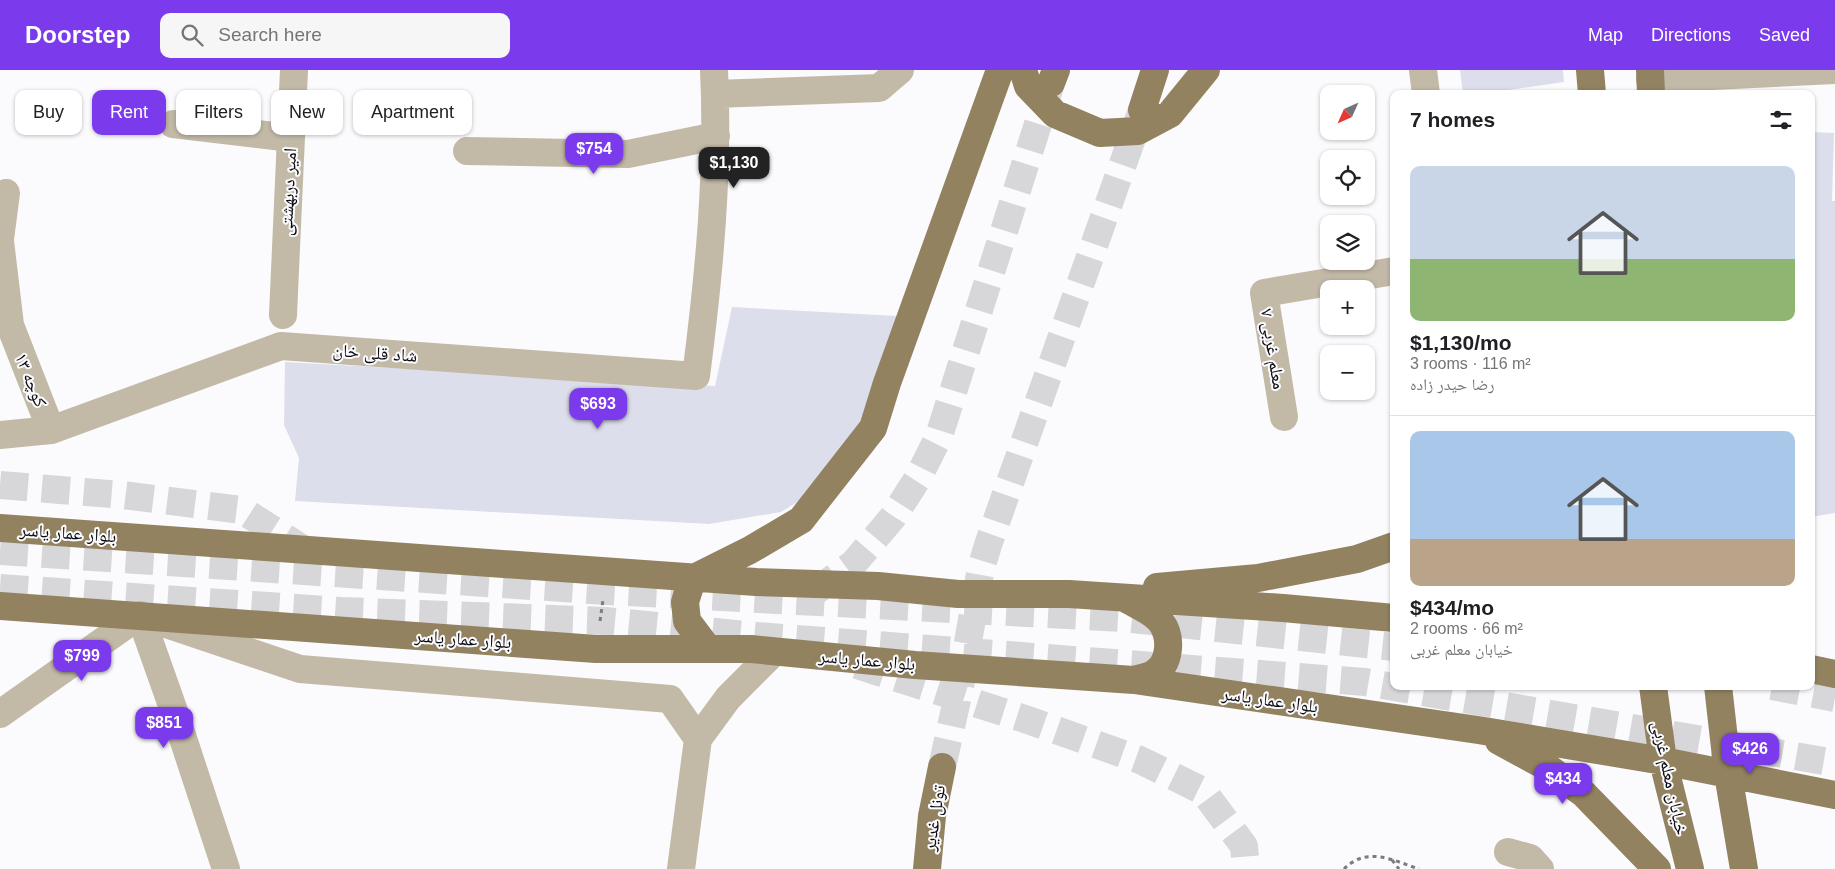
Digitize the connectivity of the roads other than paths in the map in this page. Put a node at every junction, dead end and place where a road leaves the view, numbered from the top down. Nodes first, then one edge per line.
1 (294, 70) edge
2 (900, 70) edge
3 (1000, 70) edge
4 (1023, 70) edge
5 (1155, 70) edge
6 (1206, 70) edge
7 (1423, 70) edge
8 (1590, 70) edge
9 (1835, 70) edge
10 (1650, 81) edge
11 (715, 82) edge
12 (1426, 90) edge
13 (1592, 90) edge
14 (1142, 110) tunnel mouth
15 (173, 124) dead end
16 (716, 136) junction
17 (291, 138) junction
18 (467, 151) dead end
19 (6, 193) dead end
20 (0, 240) edge
21 (1390, 272) edge
22 (2, 277) edge
23 (283, 315) dead end
24 (1284, 417) dead end
25 (51, 430) junction
26 (0, 434) edge
27 (0, 528) edge
28 (1390, 547) edge
29 (698, 576) junction
30 (1069, 594) junction
31 (1125, 598) junction
32 (0, 606) edge
33 (53, 610) junction
34 (140, 615) junction
35 (1390, 618) edge
36 (0, 622) edge
37 (708, 649) junction
38 (774, 652) junction
39 (1815, 670) edge
40 (1835, 674) edge
41 (1134, 680) junction
42 (1654, 690) edge
43 (1718, 690) edge
44 (0, 714) edge
45 (1478, 730) junction
46 (698, 740) junction
47 (1663, 761) junction
48 (942, 768) tunnel mouth
49 (1728, 774) junction
50 (1835, 795) edge
51 (1508, 852) dead end
52 (226, 869) edge
53 (681, 869) edge
54 (927, 869) edge
55 (1540, 869) edge
56 (1656, 869) edge
57 (1690, 869) edge
58 (1744, 869) edge

1 - 17 street, امیر دربهشتی
2 - 11 street
3 - 29 main road
4 - 6 main road
5 - 14 main road
7 - 12 street
8 - 13 main road
9 - 10 street
11 - 16 street
15 - 17 street
16 - 18 street
16 - 25 street, شاد قلی خان
17 - 23 street, امیر دربهشتی
19 - 20 street, کوچه ۱۳
20 - 22 street, کوچه ۱۳
21 - 24 street, معلم غربی ۷
22 - 25 street, کوچه ۱۳
25 - 26 street, شاد قلی خان
27 - 29 main road, بلوار عمار یاسر
28 - 30 main road
29 - 30 main road, بلوار عمار یاسر
29 - 37 main road
30 - 31 main road, بلوار عمار یاسر
31 - 35 main road, بلوار عمار یاسر
31 - 41 main road
32 - 33 main road, بلوار عمار یاسر
33 - 34 main road, بلوار عمار یاسر
33 - 36 main road
34 - 37 main road, بلوار عمار یاسر
34 - 44 street
34 - 46 street
34 - 52 street
37 - 38 main road, بلوار عمار یاسر
38 - 41 main road, بلوار عمار یاسر
38 - 46 street
39 - 40 main road
41 - 45 main road, بلوار عمار یاسر
42 - 47 main road, خیابان معلم غربی
43 - 49 main road
45 - 47 main road, بلوار عمار یاسر
45 - 56 main road
46 - 53 street
47 - 49 main road, بلوار عمار یاسر
47 - 57 main road, خیابان معلم غربی
48 - 54 main road, تونل غدیر
49 - 50 main road, بلوار عمار یاسر
49 - 58 main road
51 - 55 street

